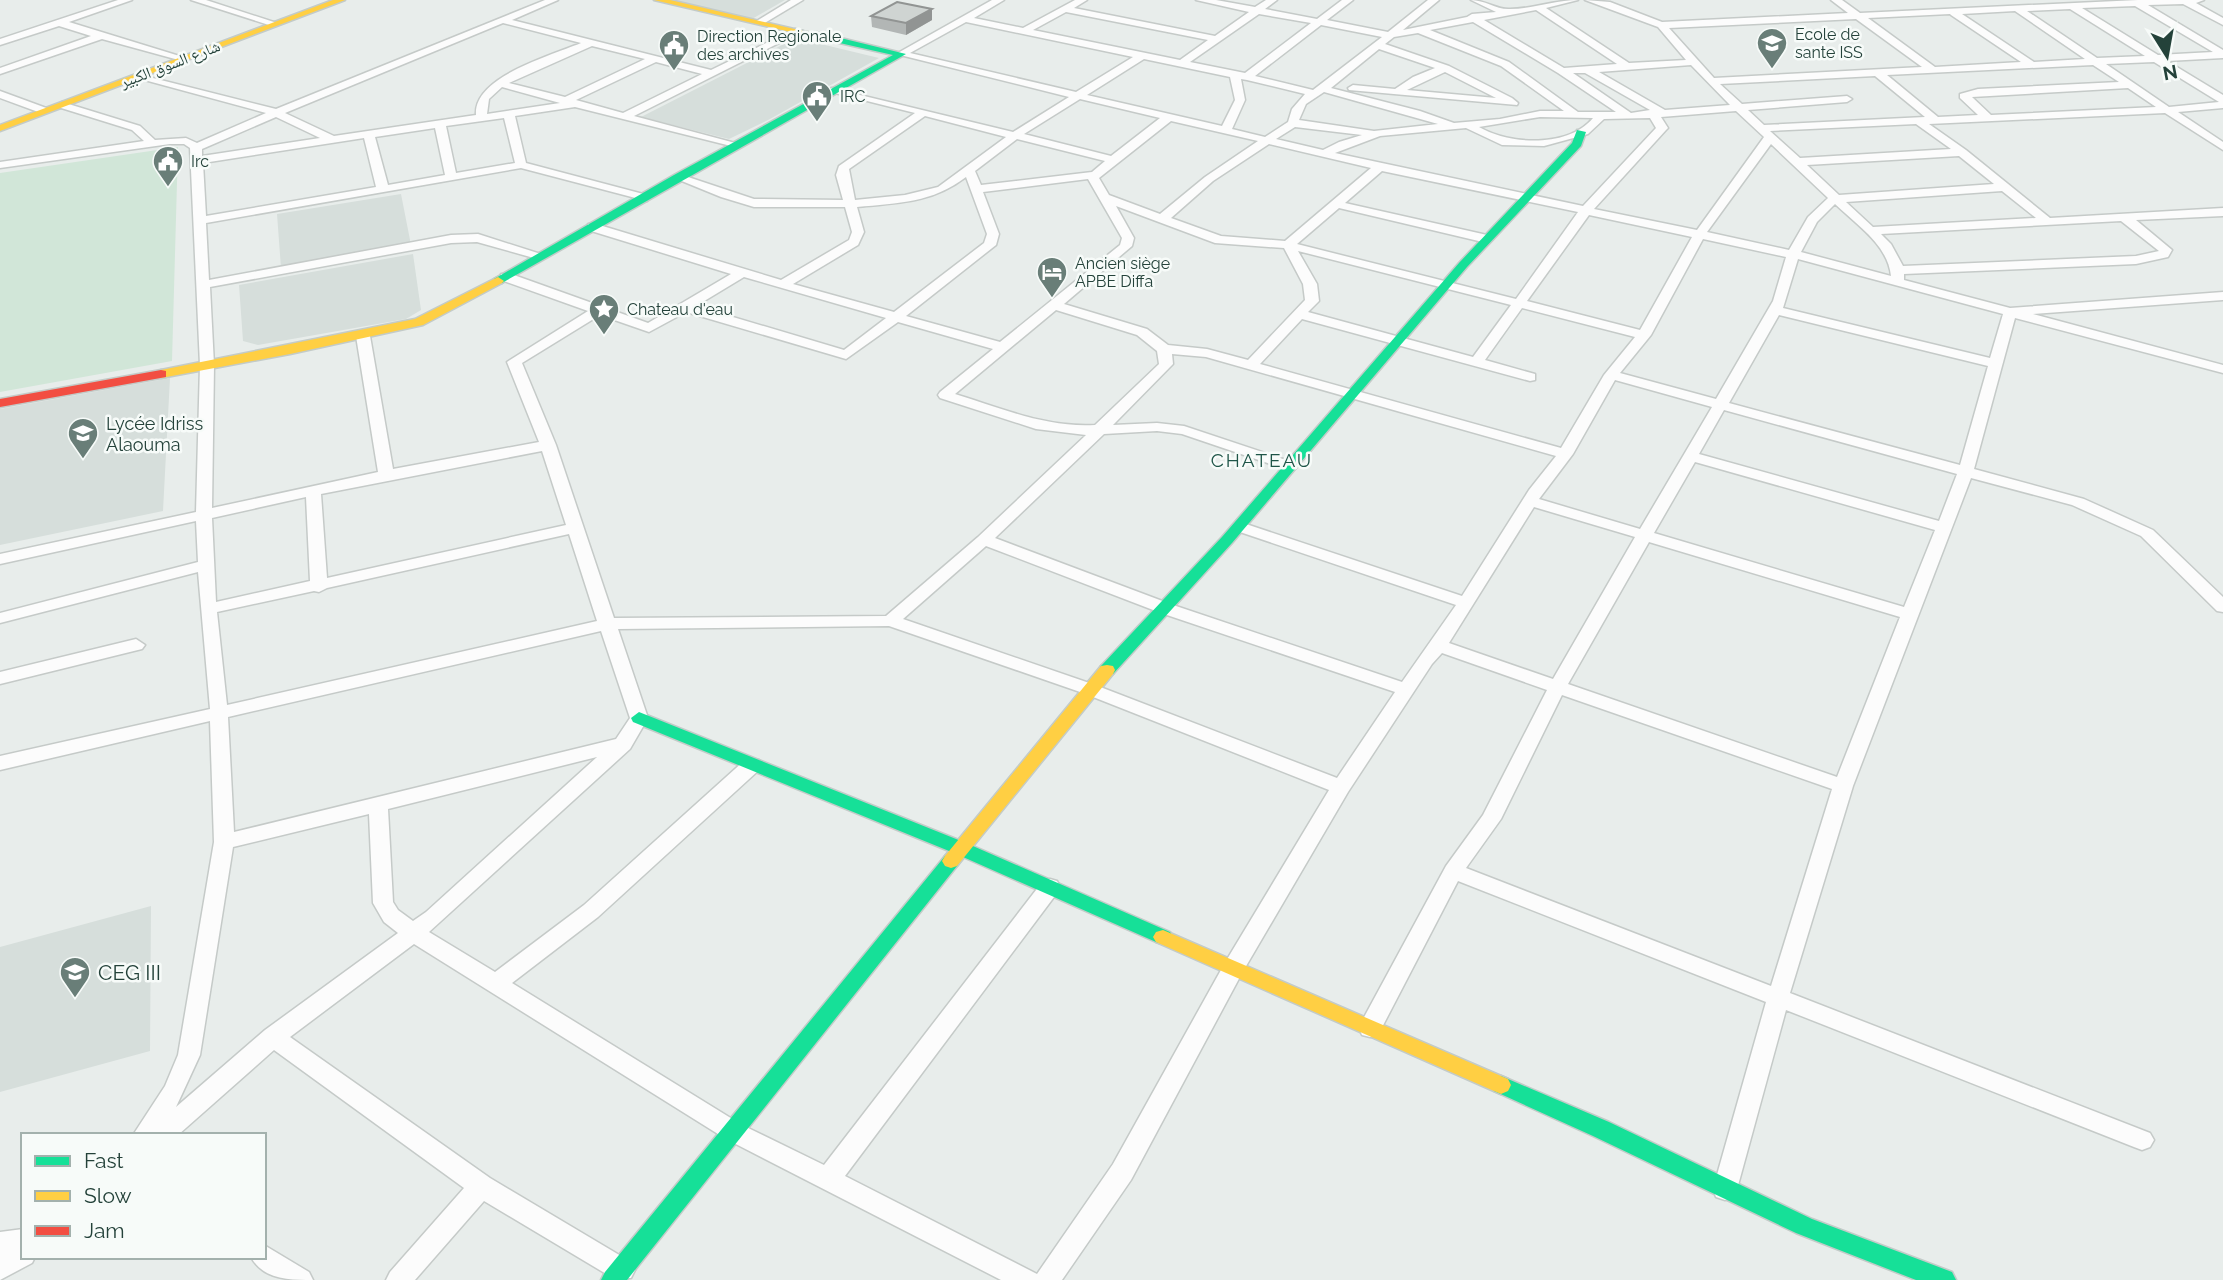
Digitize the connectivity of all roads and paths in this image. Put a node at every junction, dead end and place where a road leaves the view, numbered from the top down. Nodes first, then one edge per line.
1 (85, 0) edge
2 (127, 0) edge
3 (196, 0) edge
4 (341, 0) edge
5 (553, 0) edge
6 (658, 0) edge
7 (798, 0) edge
8 (999, 0) edge
9 (1082, 0) edge
10 (1201, 0) edge
11 (1272, 0) edge
12 (1348, 0) edge
13 (1434, 0) edge
14 (1476, 0) edge
15 (1573, 0) edge
16 (1590, 0) edge
17 (1836, 0) edge
18 (2003, 0) edge
19 (2199, 0) edge
20 (2185, 1) edge
21 (2134, 2) edge
22 (2075, 4) edge
23 (108, 6) junction
24 (1538, 7) junction
25 (1065, 9) junction
26 (2018, 9) junction
27 (1257, 10) junction
28 (1504, 12) junction
29 (1954, 13) junction
30 (1858, 17) junction
31 (1472, 18) junction
32 (966, 19) junction
33 (501, 20) junction
34 (760, 22) junction
35 (1318, 22) junction
36 (2223, 22) edge
37 (60, 23) junction
38 (275, 24) junction
39 (1661, 24) junction
40 (1417, 29) junction
41 (1026, 30) junction
42 (798, 31) junction
43 (103, 35) junction
44 (1390, 35) junction
45 (1217, 38) junction
46 (0, 42) edge
47 (590, 43) junction
48 (1378, 45) junction
49 (901, 54) junction
50 (2223, 54) edge
51 (1143, 55) junction
52 (2160, 58) junction
53 (654, 59) junction
54 (181, 60) junction
55 (1696, 62) junction
56 (2094, 62) junction
57 (1182, 63) junction
58 (2032, 65) junction
59 (1626, 66) junction
60 (1445, 68) junction
61 (1585, 68) junction
62 (1933, 70) junction
63 (0, 71) edge
64 (1562, 71) junction
65 (1877, 72) junction
66 (711, 73) junction
67 (1241, 75) junction
68 (141, 76) junction
69 (1711, 80) junction
70 (498, 83) junction
71 (2128, 85) junction
72 (1322, 89) junction
73 (835, 90) junction
74 (1397, 92) junction
75 (0, 94) edge
76 (1076, 95) junction
77 (1847, 99) dead end
78 (570, 102) junction
79 (1513, 103) junction
80 (2223, 103) edge
81 (62, 105) junction
82 (1738, 106) junction
83 (2167, 110) junction
84 (45, 111) junction
85 (924, 112) junction
86 (277, 113) junction
87 (1657, 113) junction
88 (1540, 114) junction
89 (509, 115) junction
90 (1576, 115) junction
91 (1170, 116) junction
92 (1629, 116) junction
93 (623, 117) junction
94 (1600, 117) junction
95 (1987, 118) junction
96 (482, 119) junction
97 (1935, 120) junction
98 (1918, 121) junction
99 (1293, 122) junction
100 (440, 125) junction
101 (1468, 125) junction
102 (1453, 126) junction
103 (0, 128) edge
104 (1225, 131) junction
105 (1581, 132) junction
106 (1766, 132) junction
107 (1379, 133) junction
108 (1017, 134) junction
109 (369, 136) junction
110 (335, 141) junction
111 (1267, 141) junction
112 (152, 143) junction
113 (735, 146) junction
114 (2223, 147) edge
115 (1962, 152) junction
116 (196, 154) junction
117 (1325, 154) junction
118 (1113, 160) junction
119 (1796, 162) junction
120 (0, 165) edge
121 (522, 165) junction
122 (1380, 167) junction
123 (969, 169) junction
124 (1093, 175) junction
125 (678, 177) junction
126 (451, 178) junction
127 (2005, 187) junction
128 (976, 189) junction
129 (383, 190) junction
130 (1103, 197) junction
131 (643, 198) junction
132 (1523, 199) junction
133 (1834, 199) junction
134 (850, 203) junction
135 (1336, 204) junction
136 (1585, 211) junction
137 (2223, 212) edge
138 (1163, 218) junction
139 (2125, 218) junction
140 (2047, 220) junction
141 (199, 221) junction
142 (592, 226) junction
143 (1870, 231) junction
144 (1700, 234) junction
145 (1487, 239) junction
146 (1288, 245) junction
147 (1792, 254) junction
148 (541, 256) junction
149 (742, 273) junction
150 (1898, 276) junction
151 (506, 277) junction
152 (783, 284) junction
153 (202, 285) junction
154 (1446, 285) junction
155 (2223, 296) edge
156 (1517, 304) junction
157 (1056, 306) junction
158 (685, 307) junction
159 (600, 309) junction
160 (1775, 310) junction
161 (2010, 312) junction
162 (1299, 314) junction
163 (898, 317) junction
164 (1644, 335) junction
165 (363, 336) junction
166 (1398, 343) junction
167 (1001, 347) junction
168 (1164, 349) junction
169 (1476, 363) junction
170 (1996, 363) junction
171 (207, 365) junction
172 (1251, 365) junction
173 (2223, 369) edge
174 (1611, 375) junction
175 (1530, 377) dead end
176 (1352, 395) junction
177 (0, 403) edge
178 (1720, 404) junction
179 (1100, 430) junction
180 (548, 445) junction
181 (1565, 454) junction
182 (1691, 456) junction
183 (1290, 466) junction
184 (1966, 471) junction
185 (386, 475) junction
186 (313, 490) junction
187 (1530, 501) junction
188 (204, 516) junction
189 (1240, 527) junction
190 (1944, 527) junction
191 (575, 528) junction
192 (1646, 536) junction
193 (984, 540) junction
194 (0, 559) edge
195 (206, 565) junction
196 (319, 587) junction
197 (1466, 603) junction
198 (2223, 607) edge
199 (208, 609) junction
200 (1167, 609) junction
201 (1910, 614) junction
202 (0, 618) edge
203 (890, 621) junction
204 (607, 624) junction
205 (136, 645) dead end
206 (1439, 646) junction
207 (0, 678) edge
208 (1557, 687) junction
209 (1090, 689) junction
210 (1407, 690) junction
211 (219, 711) junction
212 (639, 718) junction
213 (623, 744) junction
214 (0, 763) edge
215 (752, 765) junction
216 (1843, 786) junction
217 (1341, 787) junction
218 (378, 804) junction
219 (224, 842) junction
220 (960, 848) junction
221 (1453, 870) junction
222 (1050, 887) junction
223 (414, 933) junction
224 (1234, 967) junction
225 (495, 984) junction
226 (1778, 999) junction
227 (1370, 1027) junction
228 (273, 1037) junction
229 (734, 1132) junction
230 (146, 1133) edge
231 (163, 1133) edge
232 (2142, 1140) dead end
233 (828, 1179) junction
234 (481, 1186) junction
235 (1725, 1189) junction
236 (21, 1240) edge
237 (0, 1244) edge
238 (21, 1256) edge
239 (266, 1258) edge
240 (0, 1269) edge
241 (617, 1275) edge
242 (300, 1280) edge
243 (399, 1280) edge
244 (1027, 1280) edge
245 (1046, 1280) edge
246 (1944, 1280) edge

1 - 23 street
2 - 23 street
3 - 38 street
4 - 38 street, شارع السوق الكبير
5 - 33 street
6 - 34 street
7 - 34 street
8 - 32 street
9 - 25 street
10 - 27 street
11 - 27 street
12 - 35 street
13 - 44 street
14 - 28 street
15 - 24 street
16 - 39 street
17 - 30 street
18 - 26 street
19 - 20 street
20 - 21 street
20 - 36 street
21 - 22 street
21 - 50 street
22 - 26 street
22 - 52 street
23 - 37 street
24 - 28 street
24 - 59 street
25 - 41 street
25 - 45 street
26 - 29 street
26 - 56 street
27 - 35 street
27 - 45 street
28 - 31 street
29 - 30 street
29 - 58 street
30 - 39 street
30 - 62 street
31 - 40 street
31 - 64 street
32 - 41 street
32 - 49 street
33 - 47 street
33 - 86 street
34 - 42 street
35 - 44 street
35 - 67 street
37 - 43 street
37 - 46 street
38 - 54 street, شارع السوق الكبير
39 - 55 street
40 - 44 street
40 - 90 street
41 - 51 street
42 - 49 street
42 - 66 street
43 - 54 street
43 - 63 street
44 - 48 street
45 - 57 street
47 - 53 street
47 - 70 street
48 - 60 street
48 - 72 street
49 - 73 street
49 - 76 street
50 - 52 street
51 - 57 street
51 - 76 street
52 - 56 street
52 - 80 street
53 - 66 street
53 - 78 street
54 - 68 street, شارع السوق الكبير
55 - 59 street
55 - 69 street
56 - 58 street
56 - 71 street
57 - 67 street
58 - 62 street
59 - 61 street
60 - 74 street
60 - 79 street
61 - 64 street
61 - 87 street
62 - 65 street
64 - 92 street
65 - 69 street
65 - 97 street
66 - 93 street
67 - 72 street
67 - 104 street
68 - 81 street, شارع السوق الكبير
68 - 86 street
69 - 82 street
70 - 78 street
70 - 96 street
71 - 83 street
71 - 95 street
72 - 74 street
72 - 99 street
72 - 102 street
73 - 85 street
73 - 113 street
74 - 79 street
75 - 84 street
76 - 91 street
76 - 108 street
77 - 82 street
78 - 89 street
78 - 93 street
79 - 88 street
80 - 83 street
81 - 84 street, شارع السوق الكبير
81 - 112 street
82 - 87 street
82 - 106 street
83 - 95 street
83 - 114 street
84 - 103 street, شارع السوق الكبير
85 - 108 street
85 - 134 street
86 - 110 street
86 - 116 street
87 - 92 street
87 - 136 street
88 - 90 street
88 - 101 street
89 - 96 street
89 - 121 street
90 - 94 street
91 - 104 street
91 - 118 street
92 - 94 street
93 - 113 street
94 - 105 street
95 - 97 street
96 - 100 street
97 - 98 street
98 - 106 street
98 - 115 street
99 - 107 street
99 - 111 street
100 - 109 street
100 - 126 street
101 - 102 street
101 - 105 street
102 - 107 street
104 - 111 street
105 - 132 street
106 - 119 street
106 - 144 street
107 - 117 street
108 - 118 street
108 - 123 street
109 - 110 street
109 - 129 street
110 - 116 street
111 - 117 street
111 - 138 street
112 - 116 street
112 - 120 street
113 - 125 street
115 - 119 street
115 - 127 street
116 - 141 street
117 - 122 street
118 - 124 street
119 - 133 street
121 - 126 street
121 - 131 street
122 - 132 street
122 - 135 street
123 - 128 street
123 - 134 street
124 - 128 street
124 - 130 street
125 - 131 street
125 - 134 street
126 - 129 street
127 - 133 street
127 - 140 street
128 - 163 street
129 - 141 street
130 - 138 street
130 - 157 street
131 - 142 street
132 - 136 street
132 - 145 street
133 - 143 street
133 - 147 street
134 - 152 street
135 - 145 street
135 - 146 street
136 - 144 street
136 - 156 street
137 - 139 street
138 - 146 street
139 - 140 street
139 - 150 street
140 - 143 street
141 - 153 street
142 - 148 street
142 - 149 street
143 - 150 street
144 - 147 street
144 - 164 street
145 - 154 street
146 - 154 street
146 - 162 street
147 - 150 street
147 - 160 street
148 - 151 street
148 - 153 street
149 - 152 street
149 - 158 street
150 - 161 street
151 - 159 street
151 - 165 street
152 - 163 street
153 - 171 street
154 - 156 street
154 - 166 street
155 - 161 street
156 - 164 street
156 - 169 street
157 - 167 street
157 - 168 street
158 - 159 street
158 - 163 street
159 - 180 street
160 - 170 street
160 - 178 street
161 - 170 street
161 - 173 street
162 - 166 street
162 - 172 street
163 - 167 street
164 - 174 street
165 - 171 street
165 - 185 street
166 - 169 street
166 - 176 street
167 - 179 street
168 - 172 street
168 - 179 street
169 - 175 street
170 - 184 street
171 - 177 street
171 - 188 street
172 - 176 street
174 - 178 street
174 - 181 street
176 - 181 street
176 - 183 street
178 - 182 street
178 - 184 street
179 - 183 street
179 - 193 street
180 - 185 street
180 - 191 street
181 - 187 street
182 - 190 street
182 - 192 street
183 - 189 street
184 - 190 street
184 - 198 street
185 - 186 street
186 - 188 street
186 - 196 street
187 - 192 street
187 - 197 street
188 - 194 street
188 - 195 street
189 - 197 street
189 - 200 street
190 - 201 street
191 - 196 street
191 - 204 street
192 - 201 street
192 - 208 street
193 - 200 street
193 - 203 street
195 - 199 street
195 - 202 street
196 - 199 street
197 - 206 street
199 - 211 street
200 - 209 street
200 - 210 street
201 - 216 street
203 - 204 street
203 - 209 street
204 - 211 street
204 - 212 street
205 - 207 street
206 - 208 street
206 - 210 street
208 - 216 street
208 - 221 street
209 - 217 street
209 - 220 street
210 - 217 street
211 - 214 street
211 - 219 street
212 - 213 street
212 - 215 street
213 - 218 street
213 - 223 street
215 - 220 street
215 - 225 street
216 - 226 street
217 - 224 street
218 - 219 street
218 - 223 street
219 - 230 street
220 - 222 street
220 - 229 street
221 - 226 street
221 - 227 street
222 - 224 street
222 - 233 street
223 - 225 street
223 - 228 street
224 - 227 street
224 - 245 street
225 - 229 street
226 - 232 street
226 - 235 street
227 - 235 street
228 - 231 street
228 - 234 street
229 - 233 street
229 - 241 street
233 - 244 street
234 - 241 street
234 - 243 street
235 - 246 street
236 - 237 street
238 - 240 street
239 - 242 street

